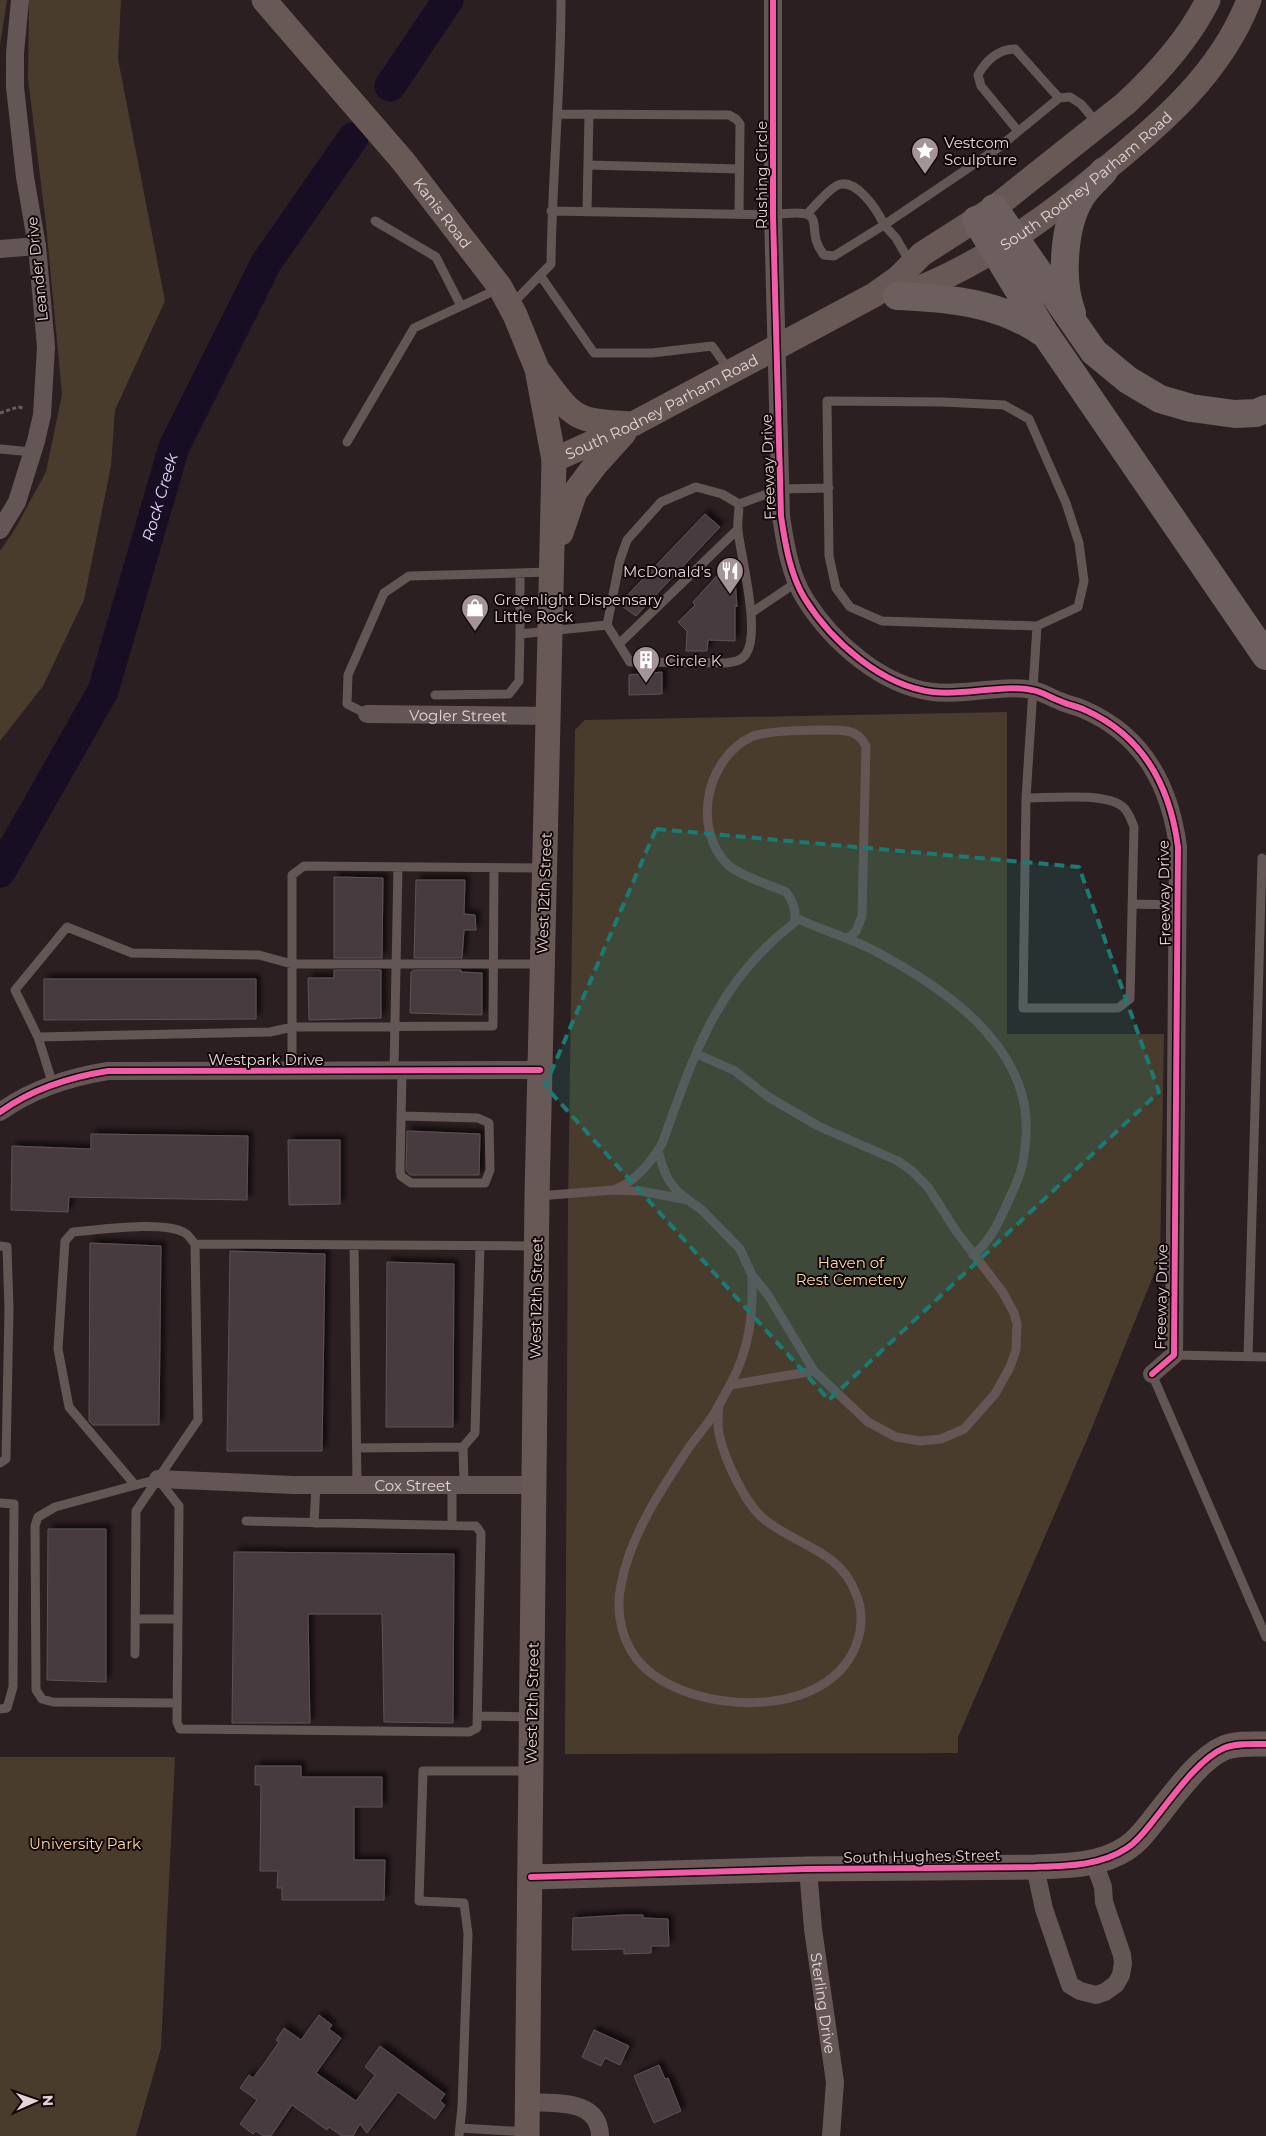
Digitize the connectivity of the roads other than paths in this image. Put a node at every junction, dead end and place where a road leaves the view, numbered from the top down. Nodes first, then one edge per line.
1 (20, 0) edge
2 (264, 0) edge
3 (561, 0) edge
4 (773, 0) edge
5 (1208, 0) edge
6 (1249, 0) edge
7 (1058, 98) junction
8 (557, 114) junction
9 (589, 114) junction
10 (1100, 126) junction
11 (1018, 132) junction
12 (588, 164) junction
13 (739, 169) junction
14 (1104, 170) junction
15 (551, 211) junction
16 (587, 212) junction
17 (739, 214) junction
18 (807, 214) junction
19 (985, 214) junction
20 (773, 215) junction
21 (375, 221) dead end
22 (884, 225) junction
23 (1004, 244) junction
24 (37, 246) junction
25 (0, 249) edge
26 (540, 276) junction
27 (917, 276) junction
28 (886, 296) junction
29 (505, 297) junction
30 (461, 306) junction
31 (1046, 335) junction
32 (1081, 335) junction
33 (776, 349) junction
34 (537, 369) junction
35 (731, 373) junction
36 (1266, 409) edge
37 (632, 424) junction
38 (347, 442) dead end
39 (0, 449) edge
40 (32, 452) junction
41 (554, 460) junction
42 (829, 488) junction
43 (781, 489) junction
44 (739, 504) junction
45 (738, 529) junction
46 (0, 530) edge
47 (553, 564) junction
48 (520, 573) junction
49 (797, 582) junction
50 (751, 613) junction
51 (607, 625) junction
52 (1037, 626) junction
53 (551, 632) junction
54 (520, 634) junction
55 (619, 644) junction
56 (1266, 656) edge
57 (1033, 690) junction
58 (435, 695) dead end
59 (367, 714) joint
60 (548, 716) junction
61 (1026, 798) junction
62 (1262, 858) dead end
63 (398, 866) junction
64 (494, 868) junction
65 (545, 868) junction
66 (1132, 904) junction
67 (1178, 905) junction
68 (796, 918) junction
69 (848, 939) junction
70 (292, 964) junction
71 (494, 964) junction
72 (542, 964) junction
73 (396, 965) junction
74 (395, 1026) junction
75 (293, 1027) junction
76 (38, 1037) junction
77 (697, 1054) junction
78 (540, 1070) junction
79 (398, 1071) junction
80 (292, 1072) junction
81 (53, 1085) junction
82 (0, 1112) edge
83 (402, 1116) junction
84 (658, 1150) junction
85 (613, 1190) junction
86 (537, 1196) junction
87 (688, 1200) junction
88 (195, 1244) junction
89 (354, 1245) junction
90 (0, 1246) edge
91 (480, 1246) junction
92 (537, 1246) junction
93 (973, 1255) junction
94 (752, 1275) junction
95 (1174, 1355) junction
96 (1248, 1357) junction
97 (1266, 1357) edge
98 (814, 1371) junction
99 (1152, 1374) joint
100 (730, 1385) junction
101 (719, 1405) junction
102 (463, 1447) junction
103 (357, 1448) junction
104 (0, 1463) edge
105 (158, 1479) junction
106 (458, 1484) junction
107 (135, 1485) junction
108 (316, 1485) junction
109 (357, 1485) junction
110 (534, 1485) junction
111 (0, 1503) edge
112 (246, 1521) dead end
113 (314, 1522) junction
114 (452, 1525) junction
115 (135, 1619) junction
116 (178, 1619) junction
117 (1266, 1637) edge
118 (135, 1654) dead end
119 (177, 1703) junction
120 (0, 1709) edge
121 (478, 1716) junction
122 (532, 1717) junction
123 (1266, 1744) edge
124 (531, 1770) junction
125 (1094, 1862) junction
126 (1035, 1867) junction
127 (808, 1869) junction
128 (531, 1877) junction
129 (527, 2102) junction
130 (460, 2132) edge
131 (527, 2134) edge
132 (600, 2136) edge
133 (831, 2136) edge

1 - 24 street, Leander Drive
2 - 29 main road, Kanis Road
3 - 8 lane
4 - 20 street, Rushing Circle
5 - 10 main road, South Rodney Parham Road
6 - 14 main road, South Rodney Parham Road
7 - 10 lane
7 - 11 lane
7 - 11 lane
8 - 9 lane
8 - 15 lane
9 - 12 lane
9 - 13 lane
10 - 19 main road, South Rodney Parham Road
11 - 22 lane
12 - 13 lane
12 - 16 lane
13 - 17 lane
14 - 23 main road, South Rodney Parham Road
14 - 32 highway
15 - 16 lane
15 - 26 lane
16 - 17 lane
17 - 20 lane
18 - 20 lane
18 - 22 lane
18 - 22 lane
19 - 23 highway
19 - 27 main road, South Rodney Parham Road
20 - 33 street, Rushing Circle
21 - 30 lane
22 - 27 lane
23 - 27 main road, South Rodney Parham Road
23 - 31 highway
23 - 32 highway
24 - 25 street
24 - 40 street, Leander Drive
26 - 29 lane
26 - 35 lane
27 - 28 main road, South Rodney Parham Road
28 - 31 highway
28 - 33 main road, South Rodney Parham Road
29 - 30 lane
29 - 34 main road, Kanis Road
30 - 38 lane
31 - 56 highway
32 - 36 highway
33 - 35 main road, South Rodney Parham Road
33 - 43 street, Freeway Drive
34 - 37 main road
34 - 41 main road, Kanis Road
35 - 37 main road, South Rodney Parham Road
37 - 41 main road, South Rodney Parham Road
37 - 47 main road
39 - 40 lane
40 - 46 street, Leander Drive
41 - 47 main road, West 12th Street
42 - 43 lane
42 - 52 lane
42 - 52 lane
43 - 44 lane
43 - 49 street, Freeway Drive
44 - 45 lane
44 - 51 lane
45 - 50 lane
45 - 55 lane
47 - 48 lane
47 - 53 main road, West 12th Street
48 - 54 lane
48 - 59 lane
49 - 50 lane
49 - 57 street, Freeway Drive
50 - 55 lane
51 - 53 lane
51 - 55 lane
52 - 57 lane
53 - 54 lane
53 - 60 main road, West 12th Street
54 - 58 lane
57 - 61 lane
57 - 67 street, Freeway Drive
59 - 60 street, Vogler Street
60 - 65 main road, West 12th Street
61 - 66 lane
61 - 66 lane
62 - 96 lane
63 - 64 lane
63 - 70 lane
63 - 73 lane
64 - 65 lane
64 - 71 lane
65 - 72 main road, West 12th Street
66 - 67 lane
67 - 95 street, Freeway Drive
68 - 69 lane
68 - 69 lane
68 - 77 lane
69 - 93 lane
70 - 73 lane
70 - 75 lane
70 - 76 lane
71 - 72 lane
71 - 73 lane
71 - 74 lane
72 - 78 main road, West 12th Street
73 - 74 lane
74 - 75 lane
74 - 79 lane
75 - 76 lane
75 - 80 lane
76 - 81 lane
77 - 84 lane
77 - 93 lane
78 - 79 street, Westpark Drive
78 - 86 main road, West 12th Street
79 - 80 street, Westpark Drive
79 - 83 lane
80 - 81 street, Westpark Drive
81 - 82 street, Westpark Drive
83 - 83 lane
84 - 85 lane
84 - 87 lane
85 - 86 lane
85 - 87 lane
86 - 92 main road, West 12th Street
87 - 94 lane
88 - 89 lane
88 - 105 lane
88 - 107 lane
89 - 91 lane
89 - 103 lane
90 - 104 lane
91 - 92 lane
91 - 102 lane
92 - 110 main road, West 12th Street
93 - 98 lane
94 - 98 lane
94 - 100 lane
95 - 96 lane
95 - 99 street, Freeway Drive
96 - 97 lane
98 - 100 lane
99 - 117 lane
100 - 101 lane
101 - 101 lane
102 - 103 lane
102 - 106 lane
103 - 109 lane
105 - 107 lane
105 - 108 street, Cox Street
105 - 115 lane
105 - 116 lane
106 - 109 street, Cox Street
106 - 110 street, Cox Street
106 - 114 lane
107 - 119 lane
108 - 109 street, Cox Street
108 - 113 lane
110 - 122 main road, West 12th Street
111 - 120 lane
112 - 113 lane
113 - 114 lane
114 - 121 lane
115 - 116 lane
115 - 118 lane
116 - 119 lane
119 - 121 lane
121 - 122 lane
122 - 124 main road, West 12th Street
123 - 125 main road, South Hughes Street
124 - 128 main road, West 12th Street
124 - 130 lane
125 - 126 main road, South Hughes Street
125 - 126 street
126 - 127 main road, South Hughes Street
127 - 128 main road, South Hughes Street
127 - 133 street, Sterling Drive
128 - 129 main road, West 12th Street
129 - 131 main road, West 12th Street
129 - 132 street
130 - 131 lane

